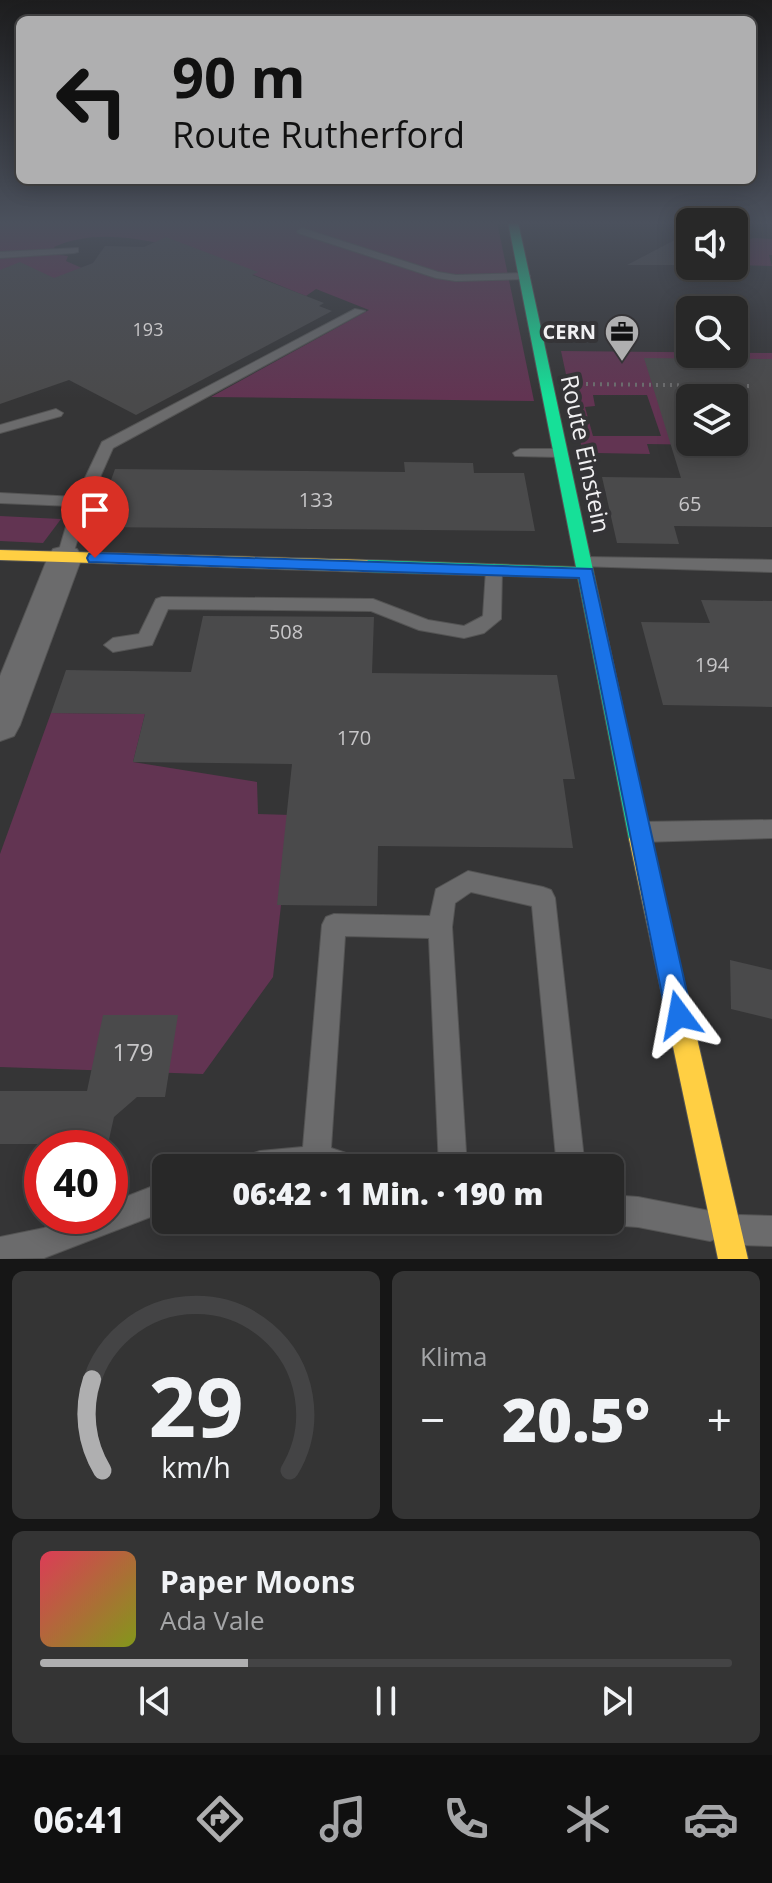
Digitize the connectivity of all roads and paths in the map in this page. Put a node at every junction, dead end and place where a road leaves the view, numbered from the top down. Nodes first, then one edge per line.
1 (525, 281) edge
2 (359, 311) dead end
3 (546, 384) junction
4 (753, 386) dead end
5 (56, 413) dead end
6 (0, 429) edge
7 (520, 453) dead end
8 (560, 453) junction
9 (0, 498) edge
10 (81, 502) junction
11 (0, 555) edge
12 (65, 557) junction
13 (772, 566) edge
14 (585, 568) junction
15 (494, 570) junction
16 (113, 645) dead end
17 (4, 705) edge
18 (772, 829) edge
19 (638, 832) junction
20 (440, 927) junction
21 (317, 1154) edge
22 (452, 1154) edge
23 (570, 1154) edge
24 (152, 1202) edge
25 (624, 1211) edge
26 (727, 1229) junction
27 (772, 1231) edge
28 (42, 1251) edge
29 (0, 1252) edge
30 (733, 1259) edge

1 - 3 street, Route Einstein
2 - 10 lane
3 - 4 path
3 - 8 street, Route Einstein
5 - 6 lane
7 - 8 lane
8 - 14 street, Route Einstein
9 - 10 lane
10 - 12 lane
11 - 12 street
12 - 15 street
12 - 17 street
13 - 14 lane
14 - 15 street
14 - 19 street, Route Einstein
15 - 16 lane
18 - 19 lane
19 - 26 street, Route Einstein
20 - 21 lane
20 - 22 lane
20 - 23 lane
24 - 28 lane
25 - 26 lane
26 - 27 lane
26 - 30 street, Route Einstein
28 - 29 lane

